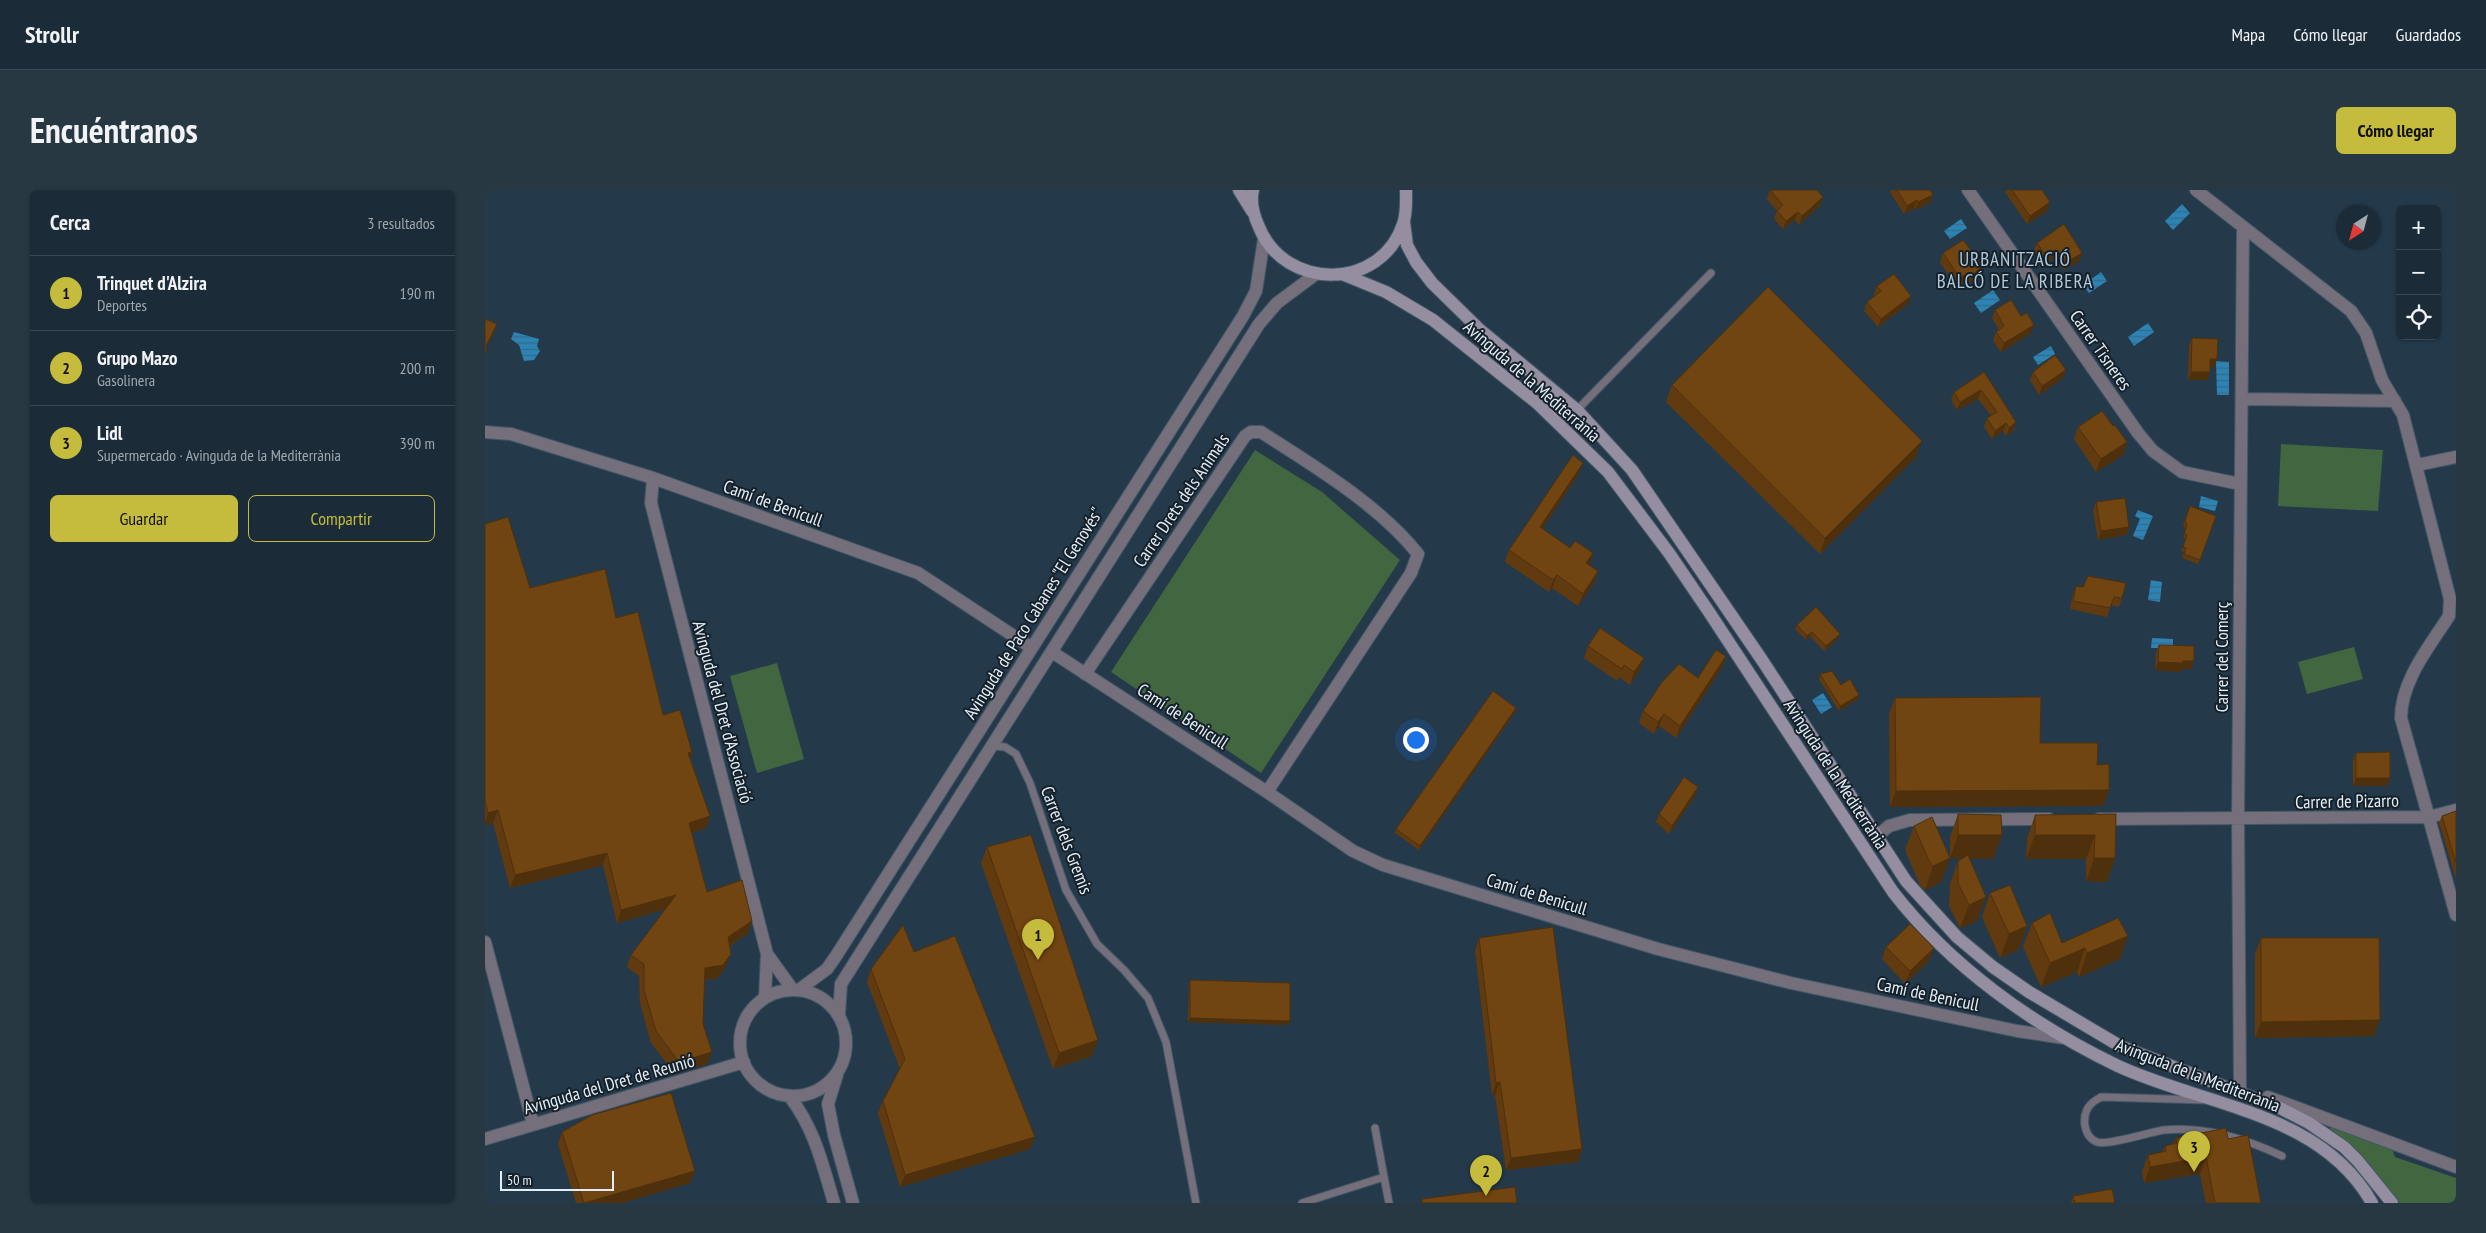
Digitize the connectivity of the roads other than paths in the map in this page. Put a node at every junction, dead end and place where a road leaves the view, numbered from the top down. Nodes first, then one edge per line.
1 (1239, 190) edge
2 (1253, 190) edge
3 (1406, 190) edge
4 (1968, 190) edge
5 (2196, 190) edge
6 (1254, 214) junction
7 (1404, 222) junction
8 (2243, 226) junction
9 (1264, 239) junction
10 (1711, 273) dead end
11 (1315, 274) junction
12 (1342, 274) junction
13 (2242, 399) junction
14 (2395, 401) junction
15 (1577, 410) junction
16 (485, 432) edge
17 (2456, 457) edge
18 (2417, 465) junction
19 (653, 478) junction
20 (2240, 484) junction
21 (1032, 648) junction
22 (1052, 652) junction
23 (1085, 674) junction
24 (992, 746) junction
25 (1267, 792) junction
26 (2456, 810) edge
27 (2429, 817) junction
28 (2059, 819) edge
29 (2088, 819) edge
30 (2237, 819) junction
31 (1877, 836) junction
32 (2456, 915) edge
33 (485, 942) edge
34 (767, 954) junction
35 (797, 990) junction
36 (765, 997) junction
37 (839, 1014) junction
38 (2067, 1038) junction
39 (743, 1062) junction
40 (837, 1075) junction
41 (2201, 1077) junction
42 (2240, 1088) junction
43 (790, 1097) junction
44 (2209, 1100) junction
45 (533, 1124) junction
46 (1375, 1128) dead end
47 (485, 1139) edge
48 (2282, 1156) dead end
49 (2456, 1167) edge
50 (1383, 1177) junction
51 (833, 1203) edge
52 (853, 1203) edge
53 (1196, 1203) edge
54 (1302, 1203) edge
55 (1389, 1203) edge
56 (2372, 1203) edge
57 (2392, 1203) edge

1 - 6 main road
2 - 6 main road
3 - 7 main road
4 - 20 street, Carrer Tisneres
5 - 8 street
6 - 9 main road
7 - 12 main road
7 - 15 main road, Avinguda de la Mediterrània
8 - 13 street, Carrer del Comerç
8 - 14 street
9 - 11 main road
9 - 21 street, Avinguda de Paco Cabanes "El Genovés"
10 - 15 lane
11 - 12 main road
11 - 22 street, Avinguda de Paco Cabanes "El Genovés"
12 - 38 main road, Avinguda de la Mediterrània
13 - 14 street
13 - 20 street, Carrer del Comerç
14 - 18 street
15 - 31 main road, Avinguda de la Mediterrània
16 - 19 street, Camí de Benicull
17 - 18 street
18 - 27 street
19 - 21 street, Camí de Benicull
19 - 34 street, Avinguda del Dret d'Associació
20 - 30 street, Carrer del Comerç
21 - 35 street, Avinguda de Paco Cabanes "El Genovés"
22 - 23 street, Camí de Benicull
22 - 24 street, Avinguda de Paco Cabanes "El Genovés"
23 - 25 street, Camí de Benicull
23 - 25 street, Carrer Drets dels Animals
24 - 37 street, Avinguda de Paco Cabanes "El Genovés"
24 - 53 lane, Carrer dels Gremis
25 - 38 street, Camí de Benicull
26 - 27 street, Carrer de Pizarro
27 - 30 street, Carrer de Pizarro
27 - 32 street
28 - 31 street
29 - 30 street, Carrer de Pizarro
30 - 42 street, Carrer del Comerç
31 - 41 main road, Avinguda de la Mediterrània
33 - 45 street
34 - 35 street, Avinguda del Dret d'Associació
34 - 36 street, Avinguda del Dret d'Associació
35 - 36 street
35 - 37 street
36 - 39 street
37 - 40 street
38 - 44 main road, Avinguda de la Mediterrània
39 - 43 street
39 - 45 street, Avinguda del Dret de Reunió
40 - 43 street
40 - 52 street
41 - 42 street
41 - 57 main road, Avinguda de la Mediterrània
42 - 49 street
43 - 51 street
44 - 48 lane
44 - 56 main road, Avinguda de la Mediterrània
45 - 47 street, Avinguda del Dret de Reunió
46 - 50 lane
50 - 54 lane
50 - 55 lane

